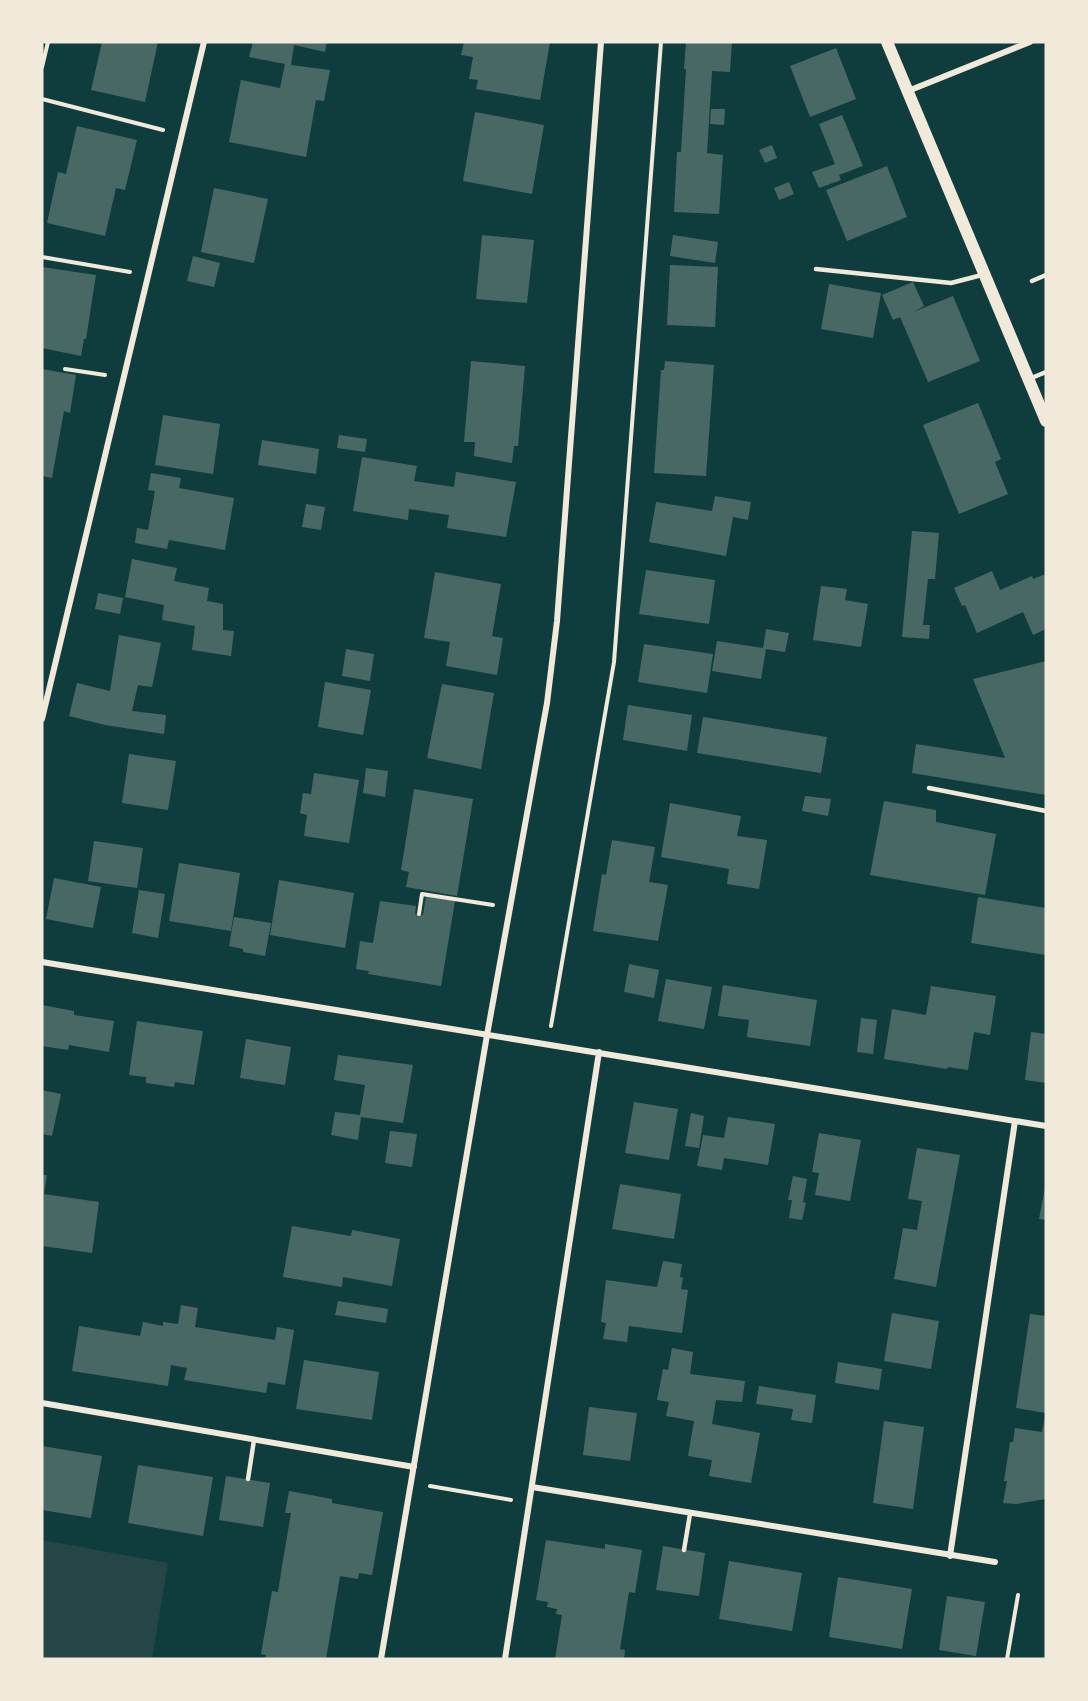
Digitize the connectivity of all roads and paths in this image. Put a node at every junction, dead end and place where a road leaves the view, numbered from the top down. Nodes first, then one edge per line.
1 (48, 42) edge
2 (204, 42) edge
3 (601, 42) edge
4 (661, 42) edge
5 (887, 42) edge
6 (1030, 42) edge
7 (42, 67) edge
8 (908, 91) junction
9 (42, 99) edge
10 (182, 135) junction
11 (42, 257) edge
12 (816, 269) dead end
13 (985, 274) junction
14 (1046, 275) edge
15 (148, 276) junction
16 (1032, 281) dead end
17 (65, 369) dead end
18 (80, 371) dead end
19 (1046, 372) edge
20 (1029, 379) junction
21 (1046, 421) edge
22 (42, 718) edge
23 (929, 788) dead end
24 (1046, 811) edge
25 (510, 907) junction
26 (419, 914) dead end
27 (42, 962) edge
28 (487, 1035) junction
29 (547, 1045) junction
30 (598, 1053) junction
31 (1015, 1120) junction
32 (1046, 1126) edge
33 (42, 1403) edge
34 (254, 1440) junction
35 (414, 1467) junction
36 (248, 1479) dead end
37 (412, 1483) junction
38 (532, 1487) junction
39 (529, 1503) junction
40 (690, 1514) junction
41 (684, 1550) dead end
42 (950, 1556) junction
43 (995, 1562) dead end
44 (1018, 1595) dead end
45 (381, 1659) edge
46 (505, 1659) edge
47 (1007, 1659) edge

1 - 7 path
2 - 10 street
3 - 25 street
4 - 29 path
5 - 8 main road
6 - 8 street
8 - 13 main road
9 - 10 path
10 - 15 street
11 - 15 path
12 - 13 lane
13 - 20 main road
14 - 16 lane
15 - 22 street
17 - 18 path
19 - 20 lane
20 - 21 main road
23 - 24 lane
25 - 26 path
25 - 28 street
27 - 28 street
28 - 29 street
28 - 35 street
29 - 30 street
30 - 31 street
30 - 38 street
31 - 32 street
31 - 42 street
33 - 34 street
34 - 35 street
34 - 36 lane
35 - 37 street
37 - 39 path
37 - 45 street
38 - 39 street
38 - 40 street
39 - 46 street
40 - 41 lane
40 - 42 street
42 - 43 street
44 - 47 path

